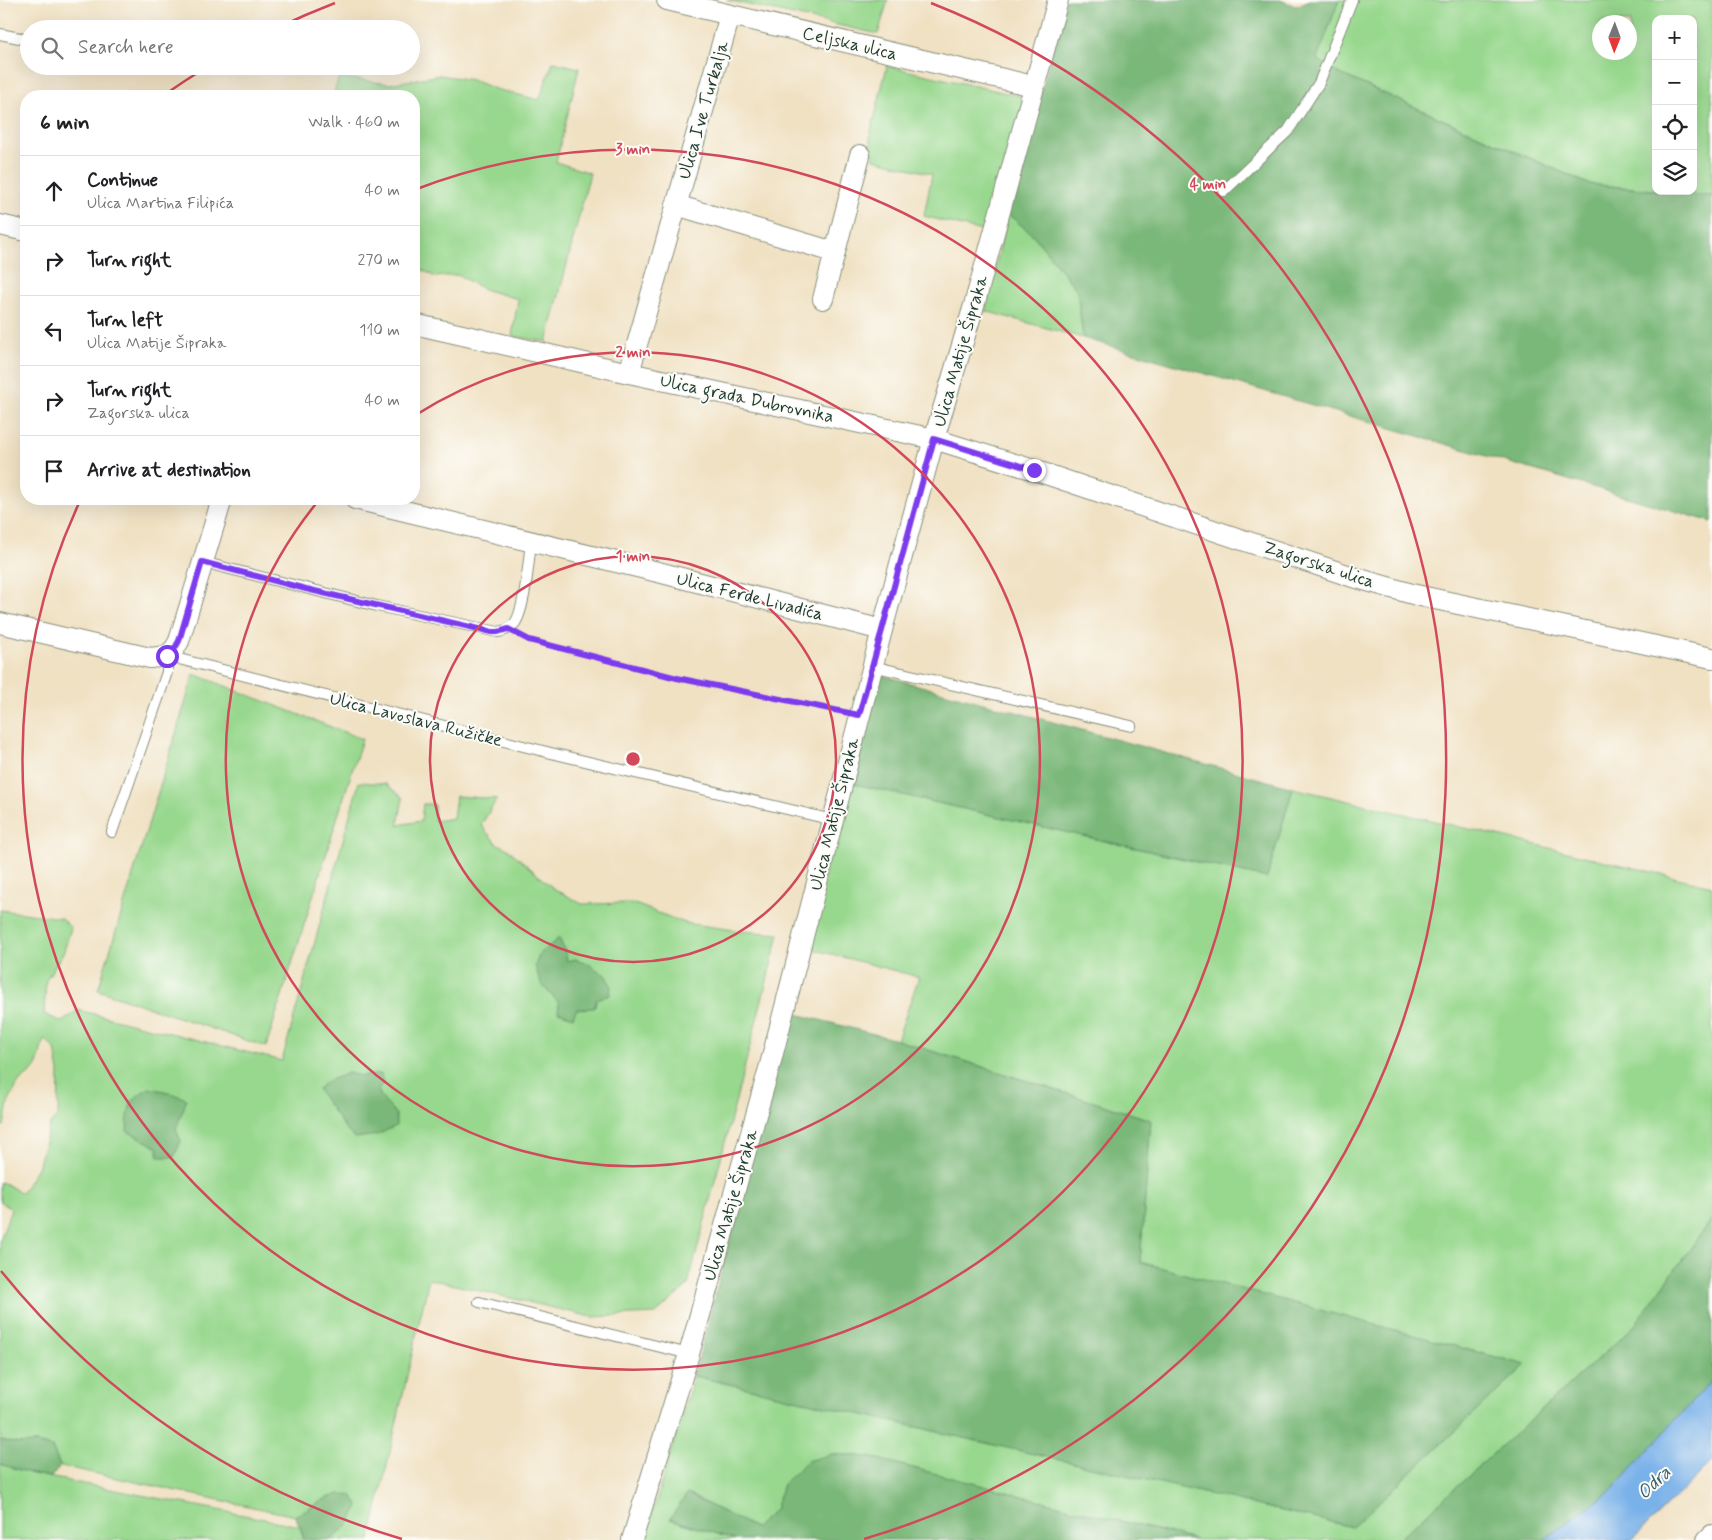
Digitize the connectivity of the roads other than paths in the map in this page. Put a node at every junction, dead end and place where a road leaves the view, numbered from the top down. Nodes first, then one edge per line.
1 (667, 0) edge
2 (1058, 0) edge
3 (1352, 0) edge
4 (730, 15) junction
5 (0, 34) edge
6 (20, 38) edge
7 (1033, 86) junction
8 (860, 155) dead end
9 (1224, 191) dead end
10 (676, 205) junction
11 (0, 225) edge
12 (20, 230) edge
13 (834, 252) junction
14 (823, 299) dead end
15 (420, 325) edge
16 (630, 373) junction
17 (934, 439) junction
18 (220, 505) edge
19 (381, 505) edge
20 (530, 541) junction
21 (202, 562) junction
22 (0, 623) edge
23 (882, 630) junction
24 (167, 656) junction
25 (1712, 658) edge
26 (872, 666) junction
27 (1131, 726) dead end
28 (833, 820) junction
29 (112, 832) dead end
30 (479, 1302) dead end
31 (689, 1354) junction
32 (1712, 1535) edge
33 (632, 1540) edge
34 (1707, 1540) edge

1 - 4 street, Celjska ulica
2 - 7 street, Ulica Matije Šipraka
3 - 9 lane
4 - 7 street, Celjska ulica
4 - 10 street, Ulica Ive Turkalja
5 - 6 lane
7 - 17 street, Ulica Matije Šipraka
8 - 13 street
10 - 13 street
10 - 16 street, Ulica Ive Turkalja
11 - 12 street
13 - 14 street
15 - 16 street, Ulica grada Dubrovnika
16 - 17 street, Ulica grada Dubrovnika
17 - 23 street, Ulica Matije Šipraka
17 - 25 street, Zagorska ulica
18 - 21 street
19 - 20 street, Ulica Ferde Livadića
20 - 21 lane
20 - 23 street, Ulica Ferde Livadića
21 - 24 street
22 - 24 street, Ulica Lavoslava Ružičke
23 - 26 street, Ulica Matije Šipraka
24 - 28 lane, Ulica Lavoslava Ružičke
24 - 29 lane
26 - 27 lane
26 - 28 street, Ulica Matije Šipraka
28 - 31 street, Ulica Matije Šipraka
30 - 31 lane
31 - 33 street, Ulica Matije Šipraka
32 - 34 street

